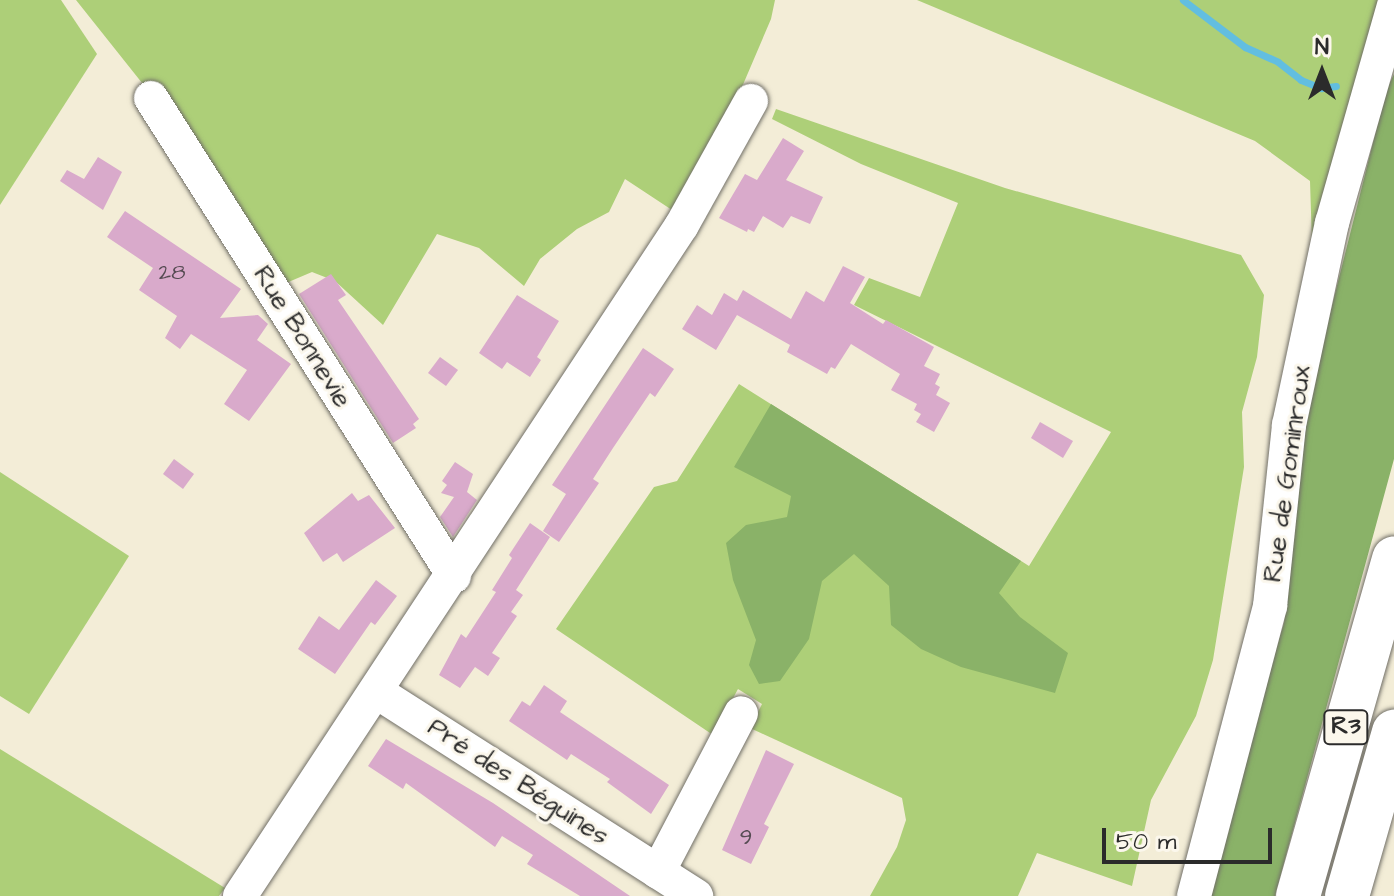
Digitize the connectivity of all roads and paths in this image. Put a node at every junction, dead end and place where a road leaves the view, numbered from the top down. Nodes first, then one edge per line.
1 (1393, 12) edge
2 (151, 98) dead end
3 (751, 101) dead end
4 (1394, 558) edge
5 (454, 576) junction
6 (377, 692) junction
7 (741, 713) dead end
8 (1394, 732) edge
9 (658, 872) junction
10 (240, 896) edge
11 (696, 896) edge
12 (1194, 896) edge
13 (1298, 896) edge
14 (1347, 896) edge

1 - 12 street, Rue de Gominroux
2 - 5 street, Rue Bonnevie
3 - 5 street
4 - 13 highway, R3
5 - 6 street
6 - 9 street, Pré des Béguines
6 - 10 street
7 - 9 street
8 - 14 highway, R3
9 - 11 street, Pré des Béguines

